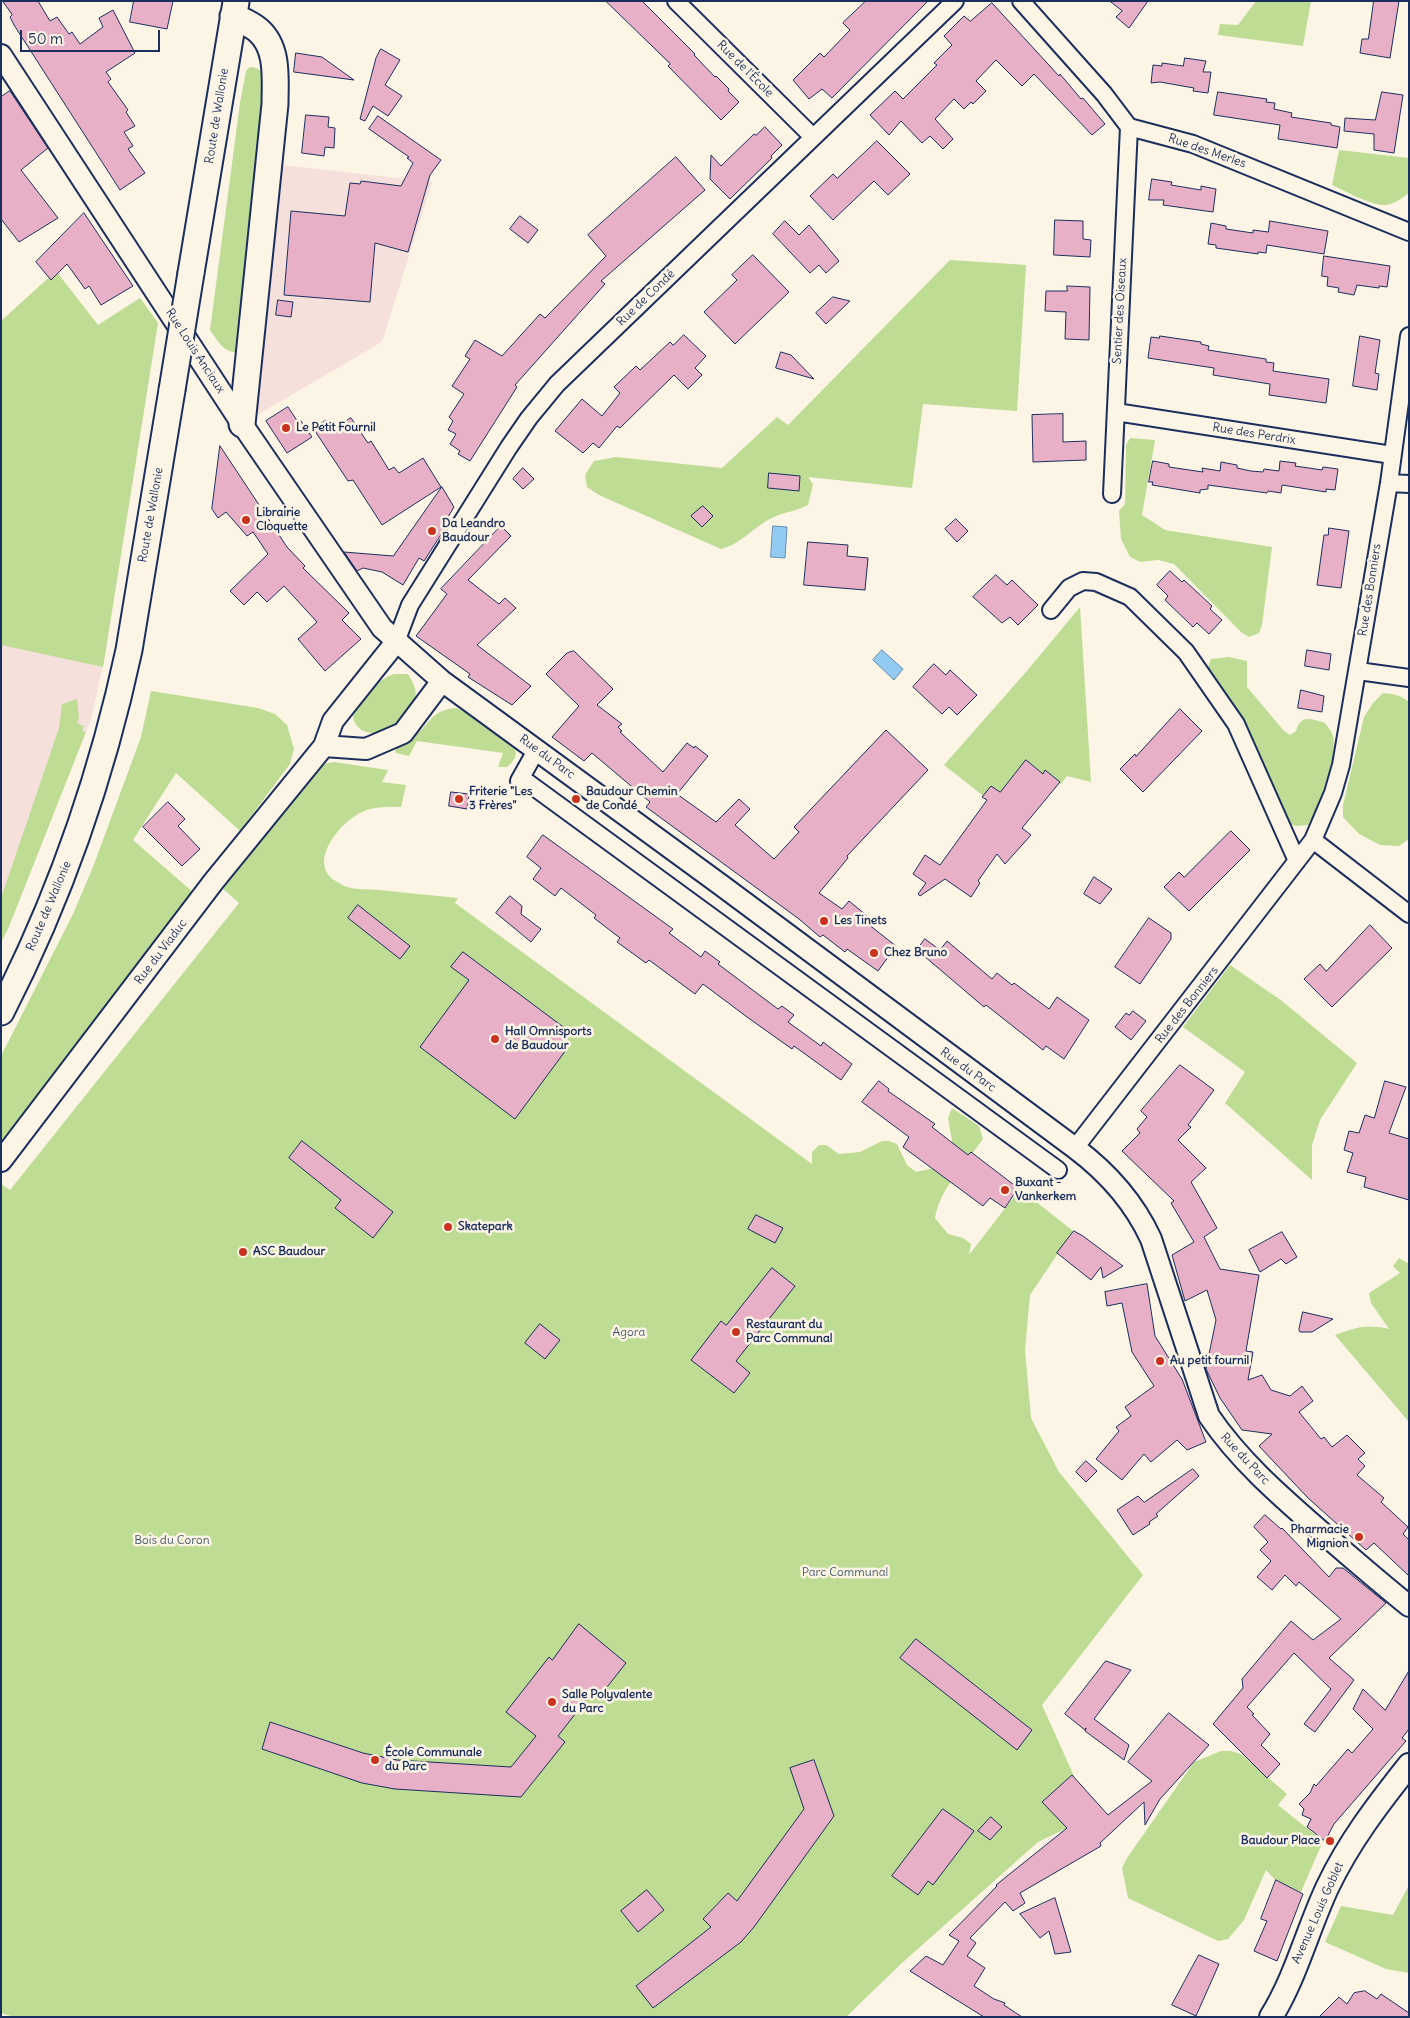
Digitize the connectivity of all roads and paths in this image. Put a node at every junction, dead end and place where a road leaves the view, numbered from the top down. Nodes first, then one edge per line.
1 (676, 1) edge
2 (955, 1) edge
3 (1021, 1) edge
4 (234, 9) edge
5 (1, 55) edge
6 (1129, 127) junction
7 (814, 137) junction
8 (1409, 232) edge
9 (1409, 336) edge
10 (1116, 412) junction
11 (242, 424) junction
12 (1392, 455) junction
13 (1388, 483) junction
14 (1409, 484) edge
15 (1112, 494) dead end
16 (1051, 610) dead end
17 (396, 642) junction
18 (1358, 671) junction
19 (1409, 678) edge
20 (442, 681) junction
21 (324, 746) junction
22 (537, 749) junction
23 (1313, 840) junction
24 (1297, 860) junction
25 (1409, 914) edge
26 (1, 1012) edge
27 (1075, 1148) junction
28 (1, 1161) edge
29 (1058, 1170) dead end
30 (1409, 1606) edge
31 (1409, 1766) edge
32 (1271, 2017) edge

1 - 7 street, Rue de l'École
2 - 7 street, Rue de Condé
3 - 6 street
4 - 11 main road
4 - 26 main road, Route de Wallonie, bridge
5 - 11 street, Rue Louis Anciaux
6 - 8 street, Rue des Merles
6 - 10 street, Sentier des Oiseaux
7 - 17 street, Rue de Condé
9 - 12 street, Rue des Bonniers
10 - 12 street, Rue des Perdrix
10 - 15 street, Sentier des Oiseaux
11 - 17 street, Rue Louis Anciaux
12 - 13 street, Rue des Bonniers
13 - 14 street
13 - 18 street, Rue des Bonniers
16 - 24 street
17 - 20 street, Rue du Parc
17 - 21 street, Rue du Viaduc
18 - 19 street
18 - 23 street, Rue des Bonniers
20 - 21 street
20 - 22 street, Rue du Parc
21 - 28 street, Rue du Viaduc
22 - 27 street, Rue du Parc
22 - 29 street
23 - 24 street, Rue des Bonniers
23 - 25 street
24 - 27 street, Rue des Bonniers
27 - 30 street, Rue du Parc
31 - 32 main road, Avenue Louis Goblet

